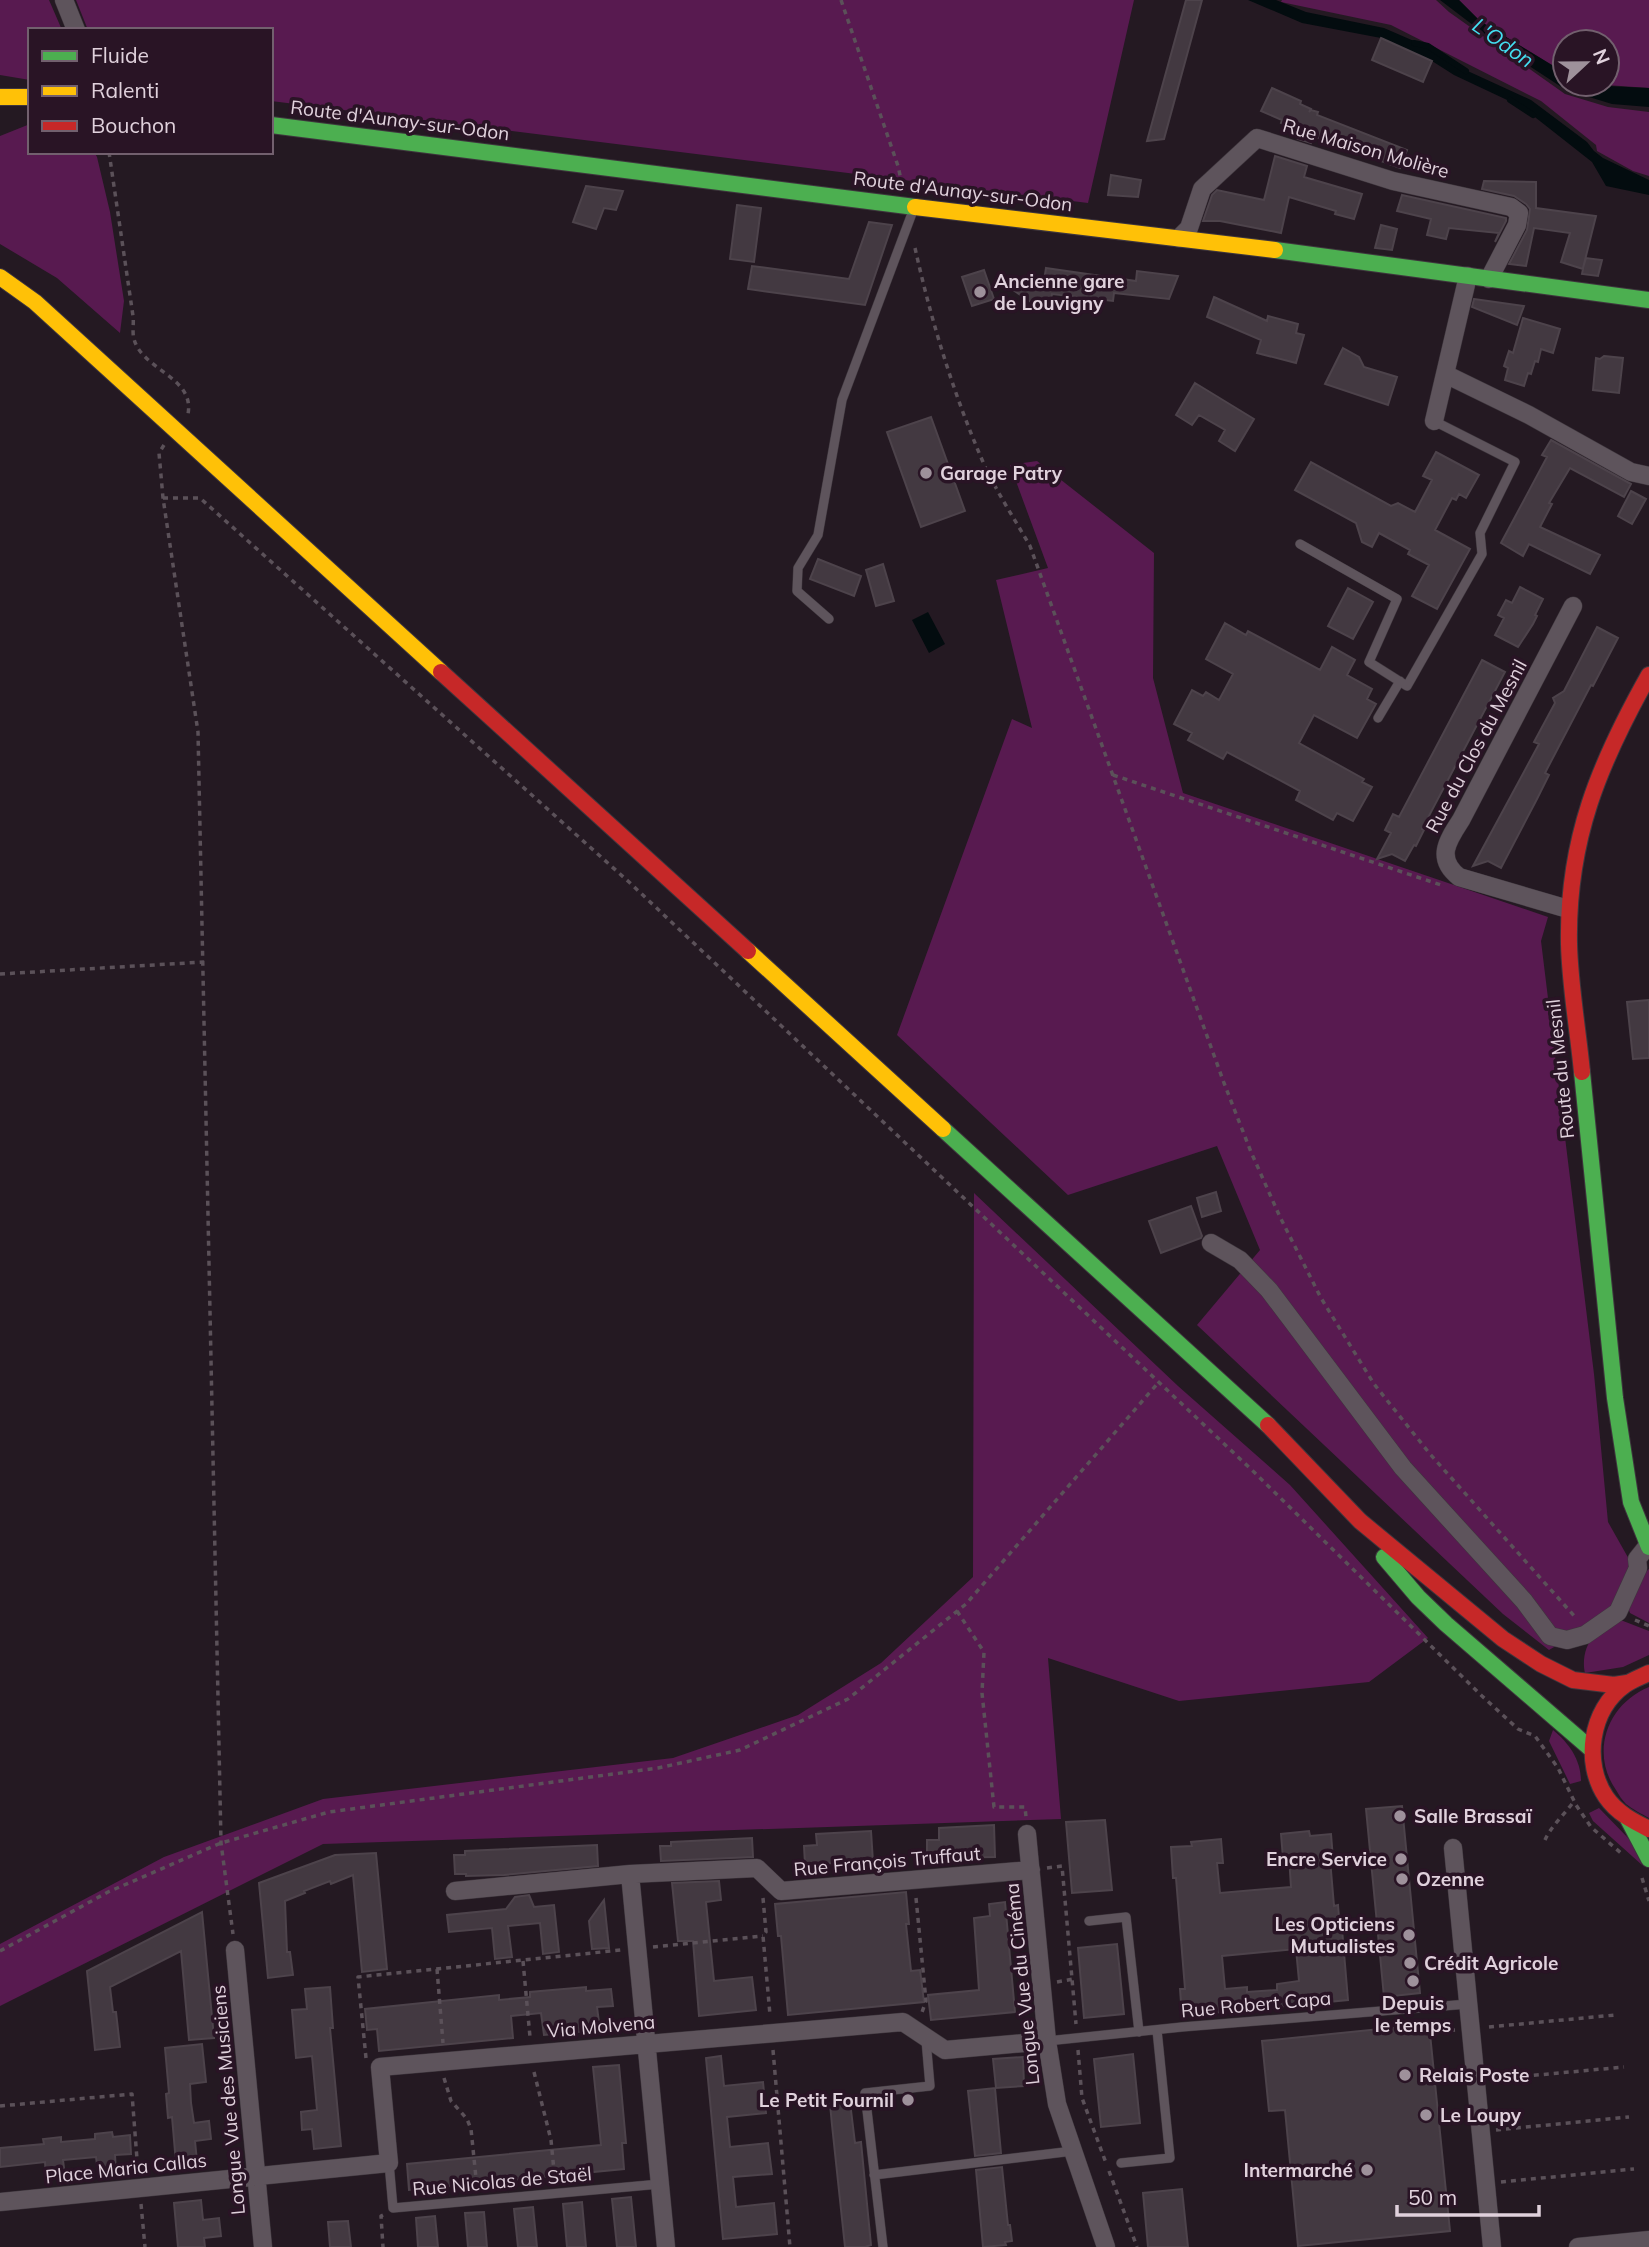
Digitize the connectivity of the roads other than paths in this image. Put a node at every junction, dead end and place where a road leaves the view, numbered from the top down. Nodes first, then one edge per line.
1 (64, 0) edge
2 (75, 28) edge
3 (15, 97) edge
4 (0, 103) edge
5 (273, 125) edge
6 (911, 214) junction
7 (1179, 238) junction
8 (1468, 276) junction
9 (0, 277) edge
10 (1489, 279) junction
11 (1649, 300) edge
12 (1445, 374) junction
13 (1434, 421) joint
14 (1649, 476) edge
15 (1300, 544) dead end
16 (1573, 606) dead end
17 (829, 619) dead end
18 (1649, 675) edge
19 (1399, 681) junction
20 (1378, 718) dead end
21 (1569, 909) junction
22 (1210, 1243) dead end
23 (1626, 1473) junction
24 (1649, 1517) edge
25 (1360, 1521) junction
26 (1649, 1545) edge
27 (1649, 1672) edge
28 (1628, 1683) junction
29 (1591, 1749) junction
30 (1628, 1819) junction
31 (1649, 1829) edge
32 (1027, 1834) road end
33 (1453, 1847) dead end
34 (1644, 1866) edge
35 (1031, 1870) junction
36 (630, 1874) junction
37 (455, 1891) dead end
38 (1089, 1921) dead end
39 (235, 1950) road end
40 (1468, 2004) junction
41 (1157, 2030) junction
42 (1139, 2032) junction
43 (926, 2038) junction
44 (1047, 2041) junction
45 (646, 2043) junction
46 (1073, 2151) junction
47 (389, 2163) junction
48 (1121, 2163) dead end
49 (874, 2175) junction
50 (256, 2176) junction
51 (660, 2184) junction
52 (0, 2202) edge
53 (1649, 2240) edge
54 (263, 2247) edge
55 (666, 2247) edge
56 (883, 2247) edge
57 (1106, 2247) edge
58 (1492, 2247) edge
59 (1577, 2247) edge

1 - 2 street
3 - 4 main road
5 - 6 main road, Route d'Aunay-sur-Odon
6 - 7 main road, Route d'Aunay-sur-Odon
6 - 17 lane
7 - 8 main road, Route d'Aunay-sur-Odon
7 - 10 street, Rue Maison Molière
8 - 10 main road, Route d'Aunay-sur-Odon
8 - 12 street
9 - 25 main road
10 - 11 main road, Route d'Aunay-sur-Odon
12 - 13 street
12 - 14 street
13 - 19 lane
15 - 19 lane
16 - 21 street, Rue du Clos du Mesnil
18 - 21 main road, Route du Mesnil
19 - 20 lane
21 - 23 main road, Route du Mesnil
22 - 26 street
23 - 24 main road, Route du Mesnil
23 - 26 main road, Route du Mesnil
25 - 28 main road
25 - 29 main road
27 - 28 main road
28 - 29 main road
29 - 30 main road
30 - 31 main road
30 - 34 main road
32 - 35 street, Longue Vue du Cinéma
33 - 40 street
35 - 36 street, Rue François Truffaut
35 - 44 street, Longue Vue du Cinéma
36 - 37 street
36 - 45 street
38 - 42 lane
39 - 50 street, Longue Vue des Musiciens
40 - 41 lane, Rue Robert Capa
40 - 58 street
41 - 42 lane, Rue Robert Capa
41 - 48 lane
42 - 44 lane, Rue Robert Capa
43 - 44 street, Via Molvena
43 - 45 street, Via Molvena
43 - 49 lane
44 - 46 street, Longue Vue du Cinéma
45 - 47 street, Via Molvena
45 - 51 street
46 - 49 lane
46 - 57 street, Longue Vue du Cinéma
47 - 50 street
47 - 51 lane, Rue Nicolas de Staël
49 - 56 lane
50 - 52 street, Place Maria Callas
50 - 54 street, Longue Vue des Musiciens
51 - 55 street
53 - 59 street

